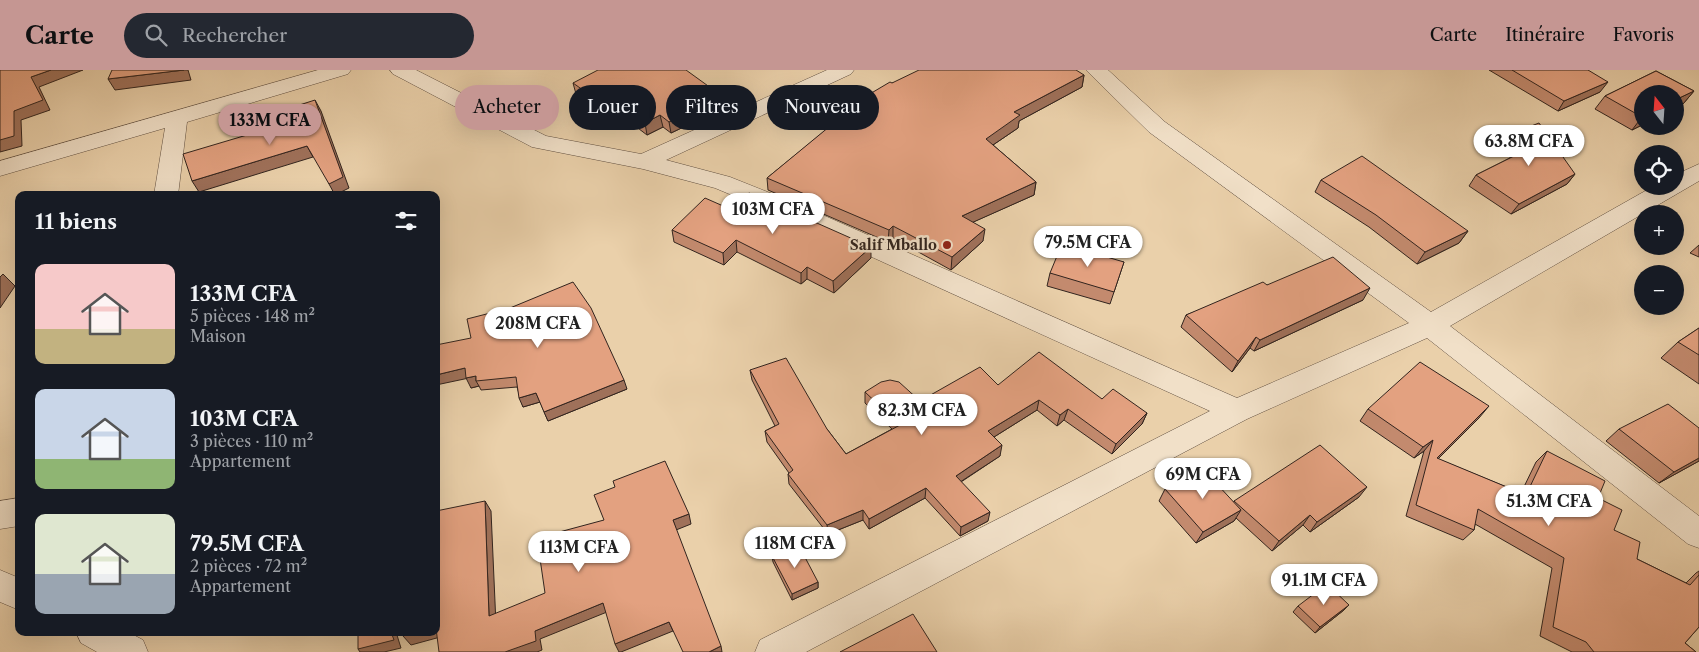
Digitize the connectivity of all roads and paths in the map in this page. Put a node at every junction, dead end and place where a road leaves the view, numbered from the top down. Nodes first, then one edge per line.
1 (341, 70) edge
2 (400, 70) edge
3 (844, 70) edge
4 (1096, 70) edge
5 (177, 118) junction
6 (643, 162) junction
7 (0, 169) edge
8 (1699, 171) edge
9 (1684, 179) edge
10 (167, 191) edge
11 (1657, 195) edge
12 (1430, 325) junction
13 (1237, 411) junction
14 (15, 513) edge
15 (0, 515) edge
16 (1699, 534) edge
17 (0, 586) edge
18 (15, 593) edge
19 (100, 636) edge
20 (130, 652) edge
21 (772, 652) edge

1 - 5 street
2 - 6 street
3 - 6 street
4 - 12 street
5 - 7 street
5 - 10 street
6 - 13 street
8 - 9 street
11 - 12 street
12 - 13 street
12 - 16 street
13 - 21 street
14 - 15 street
17 - 18 street
19 - 20 street

